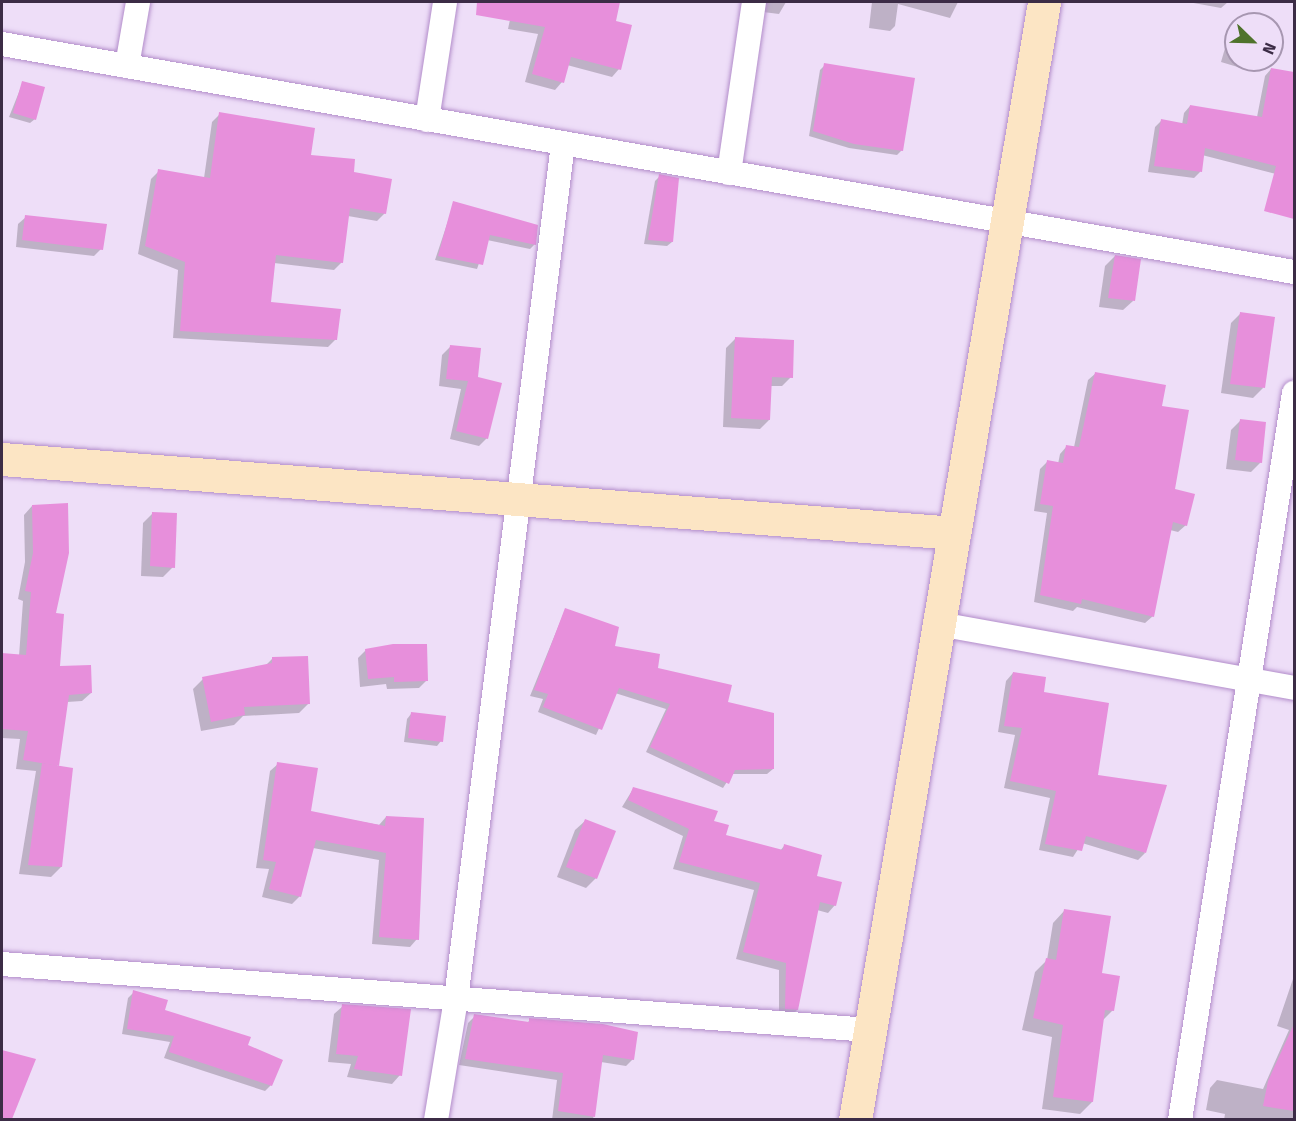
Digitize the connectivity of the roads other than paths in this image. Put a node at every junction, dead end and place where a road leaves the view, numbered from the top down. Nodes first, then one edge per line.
1 (138, 2) edge
2 (445, 2) edge
3 (754, 2) edge
4 (1044, 2) edge
5 (2, 44) edge
6 (127, 66) junction
7 (427, 120) junction
8 (563, 144) junction
9 (729, 174) junction
10 (1006, 223) junction
11 (1294, 272) edge
12 (1294, 393) edge
13 (2, 459) edge
14 (518, 499) junction
15 (954, 533) junction
16 (939, 624) junction
17 (1247, 679) junction
18 (1294, 688) edge
19 (2, 964) edge
20 (456, 999) junction
21 (870, 1030) junction
22 (436, 1119) edge
23 (855, 1119) edge
24 (1180, 1119) edge

1 - 6 street
2 - 7 street
3 - 9 street
4 - 10 main road
5 - 6 street
6 - 7 street
7 - 8 street
8 - 9 street
8 - 14 street
9 - 10 street
10 - 11 street
10 - 15 main road
12 - 17 street
13 - 14 main road
14 - 15 main road
14 - 20 street
15 - 16 main road
16 - 17 street
16 - 21 main road
17 - 18 street
17 - 24 street
19 - 20 street
20 - 21 street
20 - 22 street
21 - 23 main road

